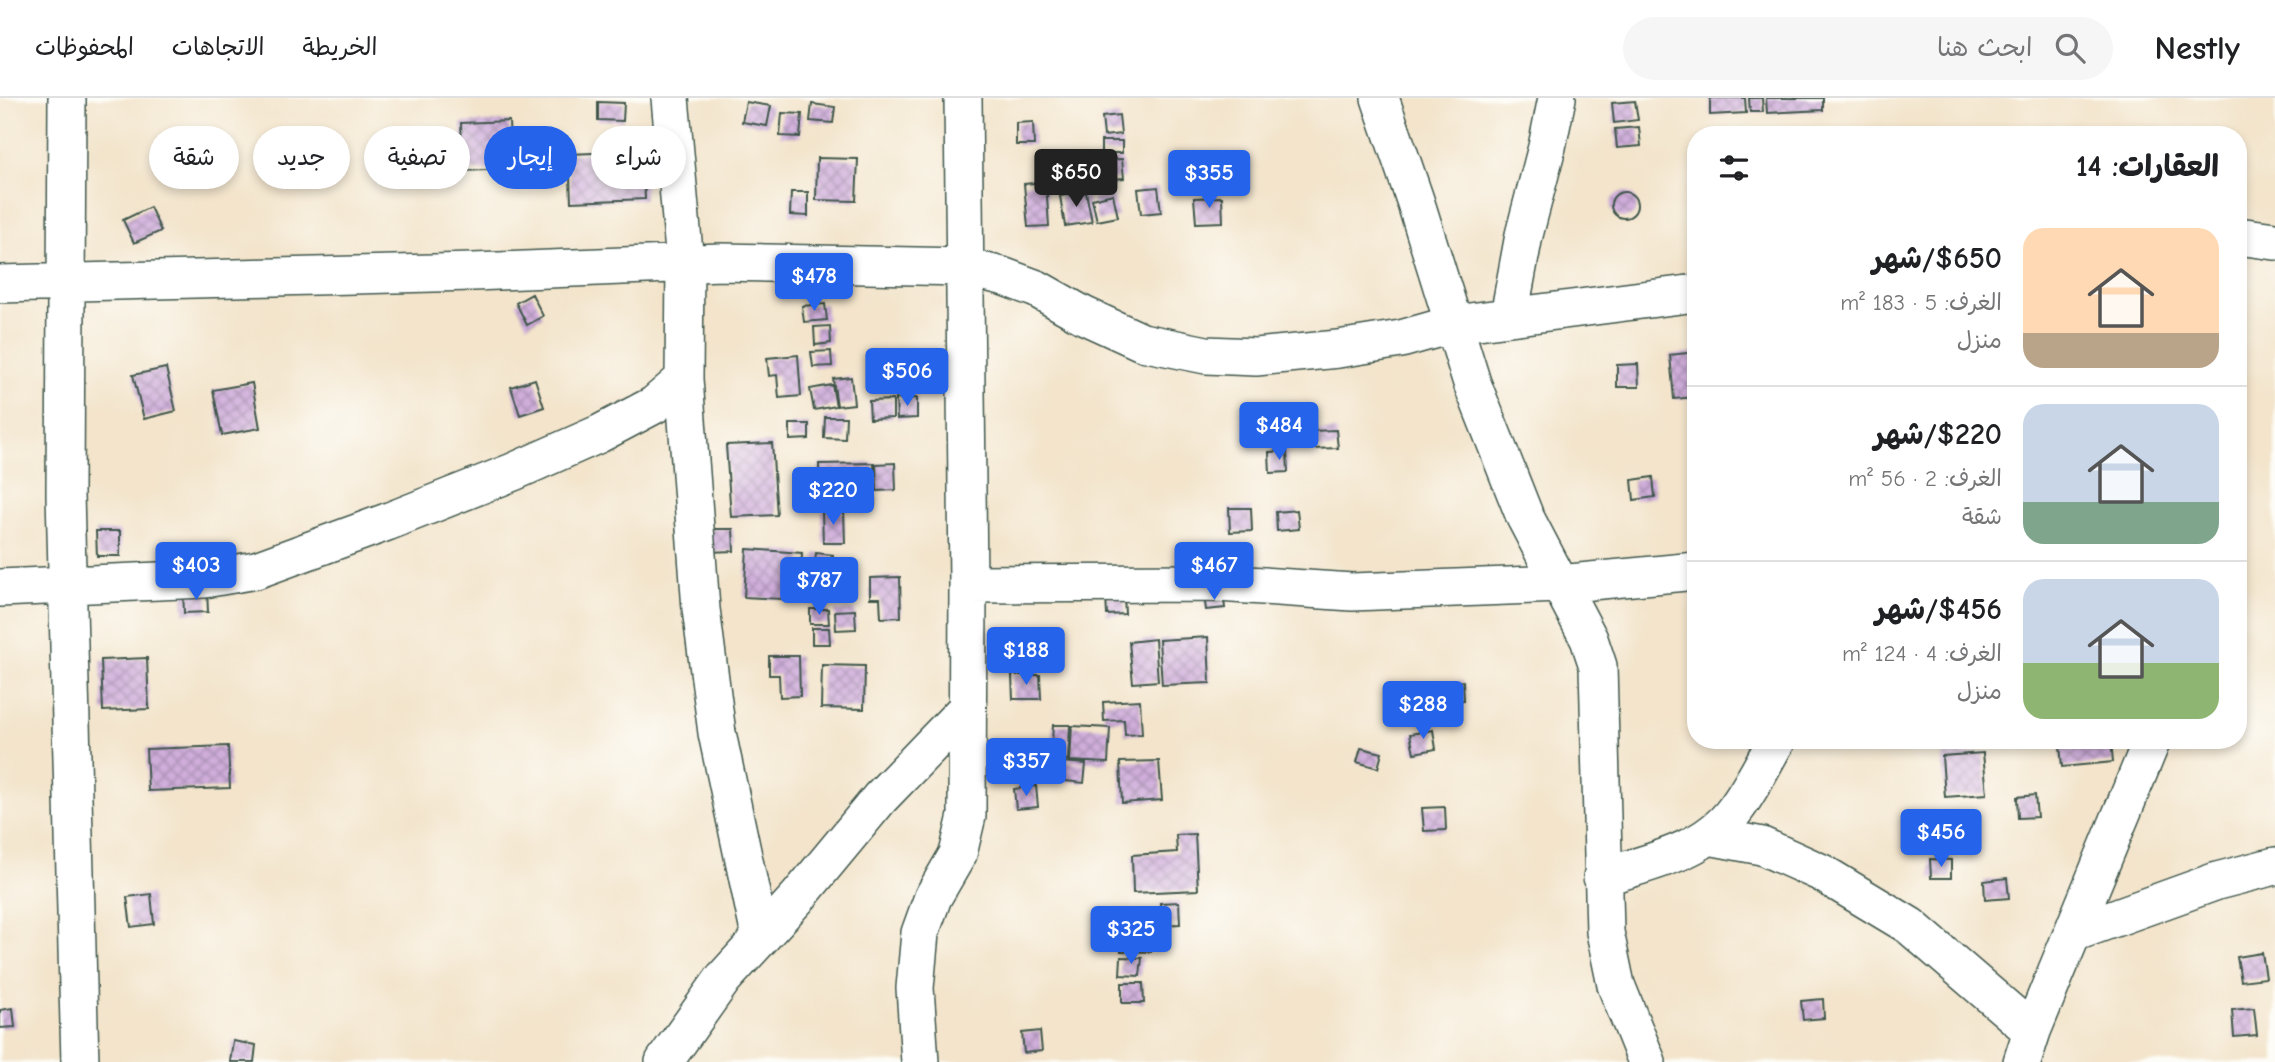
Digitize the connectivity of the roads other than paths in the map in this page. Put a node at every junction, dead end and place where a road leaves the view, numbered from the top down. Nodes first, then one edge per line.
1 (67, 98) edge
2 (670, 98) edge
3 (963, 98) edge
4 (1380, 98) edge
5 (1557, 98) edge
6 (2247, 237) edge
7 (2275, 241) edge
8 (685, 263) junction
9 (965, 267) junction
10 (66, 282) junction
11 (0, 284) edge
12 (1687, 294) edge
13 (1509, 316) junction
14 (1454, 324) junction
15 (684, 379) junction
16 (1687, 572) edge
17 (968, 584) junction
18 (1559, 584) junction
19 (68, 586) junction
20 (0, 588) edge
21 (967, 708) junction
22 (1772, 749) edge
23 (2148, 749) edge
24 (1709, 836) junction
25 (2275, 866) edge
26 (1602, 877) junction
27 (2073, 933) junction
28 (760, 936) junction
29 (2027, 1047) edge
30 (80, 1062) edge
31 (664, 1062) edge
32 (920, 1062) edge
33 (1647, 1062) edge

1 - 10 street
2 - 8 street
3 - 9 street
4 - 14 street
5 - 13 street
6 - 7 street
8 - 9 street
8 - 10 street
8 - 15 street
9 - 14 street
9 - 17 street
10 - 11 street
10 - 19 street
12 - 13 street
13 - 14 street
14 - 18 street
15 - 19 street
15 - 28 street
16 - 18 street
17 - 18 street
17 - 21 street
18 - 26 street
19 - 20 street
19 - 30 street
21 - 28 street
21 - 32 street
22 - 24 street
23 - 27 street
24 - 26 street
24 - 29 street
25 - 27 street
26 - 33 street
27 - 29 street
28 - 31 street

